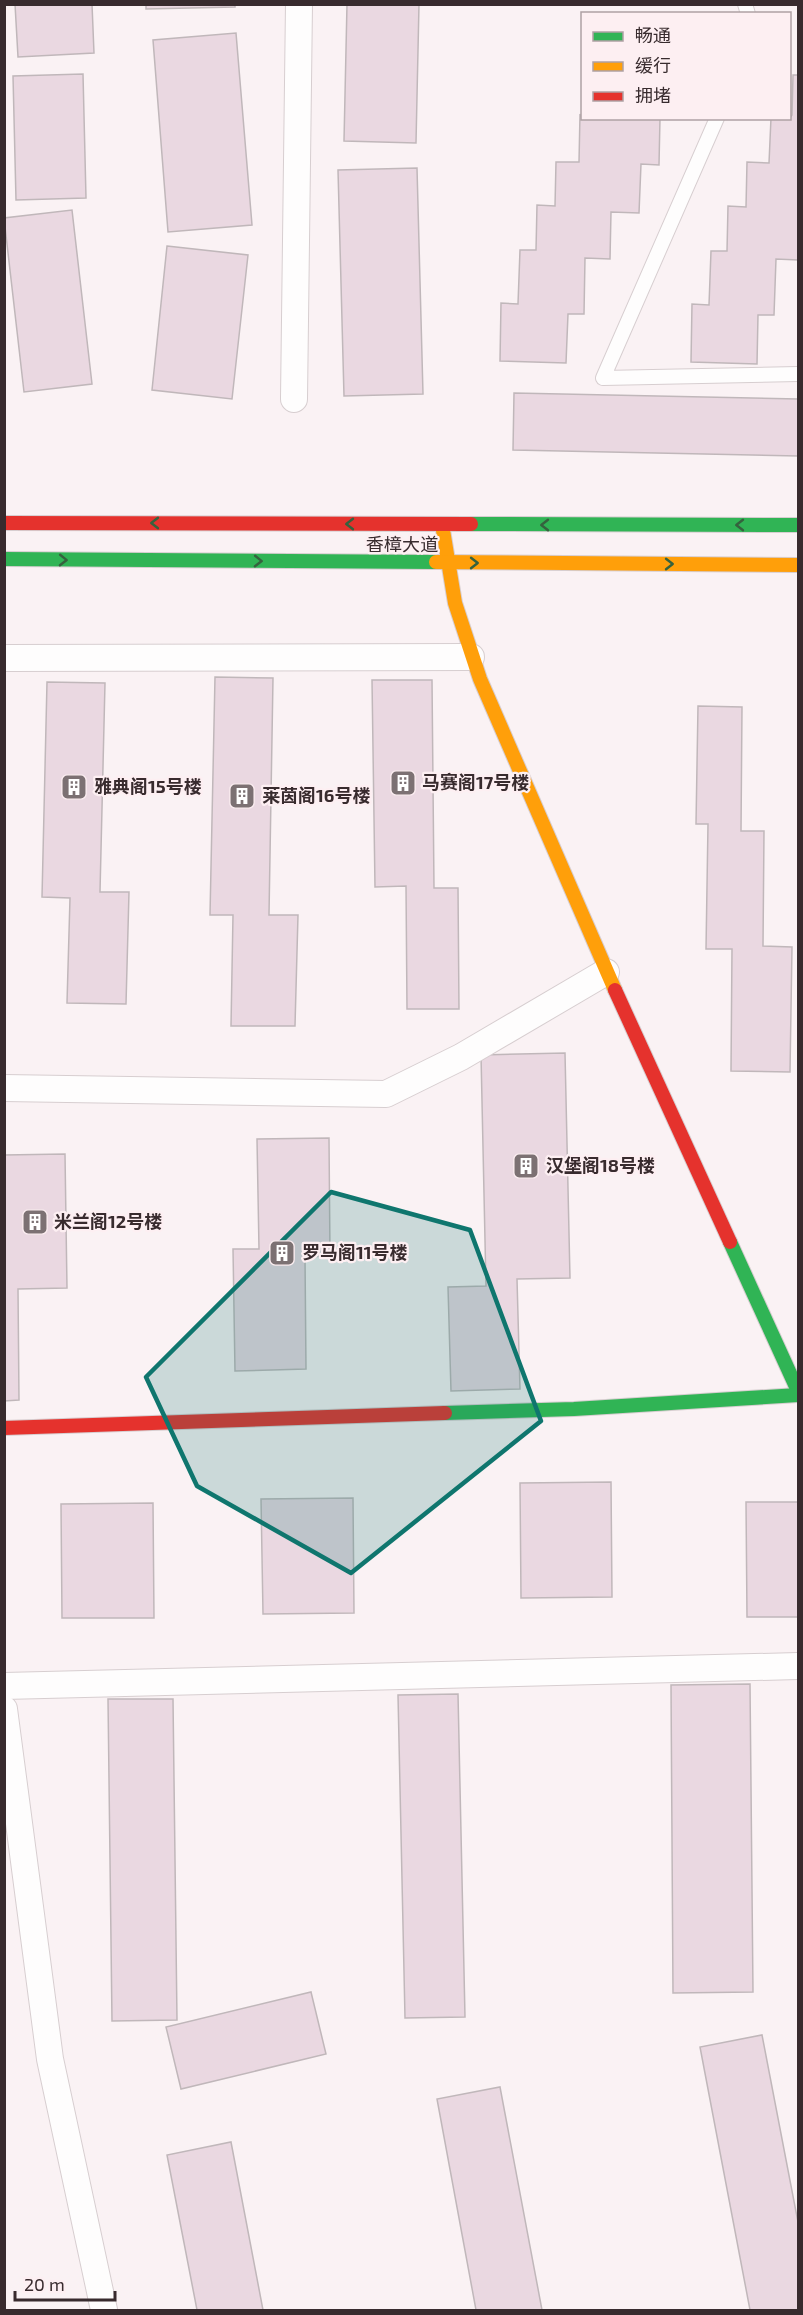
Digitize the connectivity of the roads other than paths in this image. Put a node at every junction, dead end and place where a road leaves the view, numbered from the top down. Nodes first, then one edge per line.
1 (299, 4) edge
2 (716, 120) edge
3 (798, 374) edge
4 (294, 399) dead end
5 (4, 523) edge
6 (442, 524) junction
7 (798, 525) edge
8 (4, 559) edge
9 (444, 563) junction
10 (798, 565) edge
11 (471, 657) junction
12 (4, 658) edge
13 (606, 972) junction
14 (4, 1088) edge
15 (798, 1393) edge
16 (4, 1428) edge
17 (798, 1666) edge
18 (4, 1686) edge
19 (4, 1709) edge
20 (104, 2310) edge

1 - 4 street
2 - 3 lane
6 -> 5 street, 香樟大道
7 -> 6 street, 香樟大道
6 - 9 street
8 -> 9 street, 香樟大道
9 -> 10 street, 香樟大道
9 - 11 street
11 - 12 street
11 - 13 street
13 - 14 street
13 - 15 street
15 - 16 street
17 - 18 street
19 - 20 street

